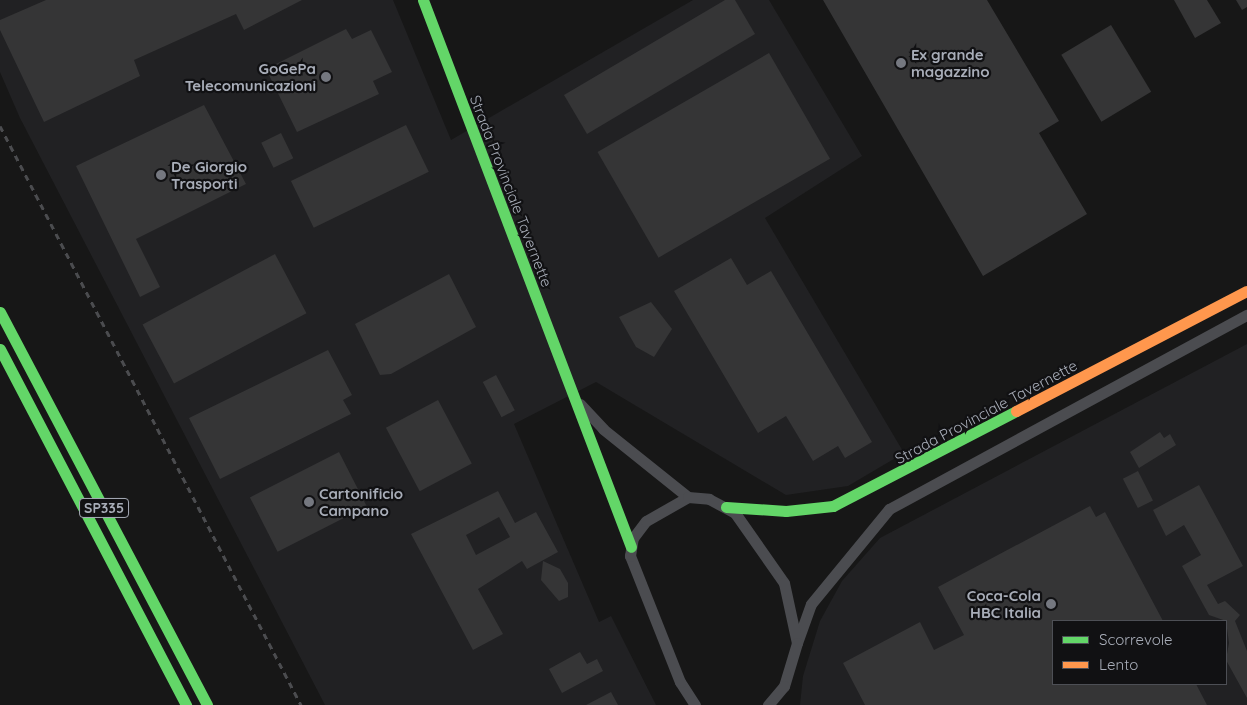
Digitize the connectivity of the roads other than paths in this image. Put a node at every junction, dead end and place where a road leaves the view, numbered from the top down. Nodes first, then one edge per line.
1 (423, 0) edge
2 (1247, 291) edge
3 (0, 312) edge
4 (1247, 315) edge
5 (0, 349) edge
6 (571, 393) junction
7 (688, 497) junction
8 (726, 507) junction
9 (631, 547) junction
10 (797, 644) junction
11 (784, 686) junction
12 (186, 705) edge
13 (207, 705) edge
14 (694, 705) edge
15 (768, 705) edge
16 (785, 705) edge

1 - 6 main road, Strada Provinciale Tavernette
2 - 8 main road, Strada Provinciale Tavernette
3 - 13 main road, SP335
4 - 10 street
5 - 12 main road, SP335
6 - 7 street, Strada Provinciale Tavernette
6 - 9 main road, Strada Provinciale Tavernette
7 - 8 street
7 - 9 street
8 - 10 street
9 - 14 street
10 - 11 street
11 - 15 street
11 - 16 street

